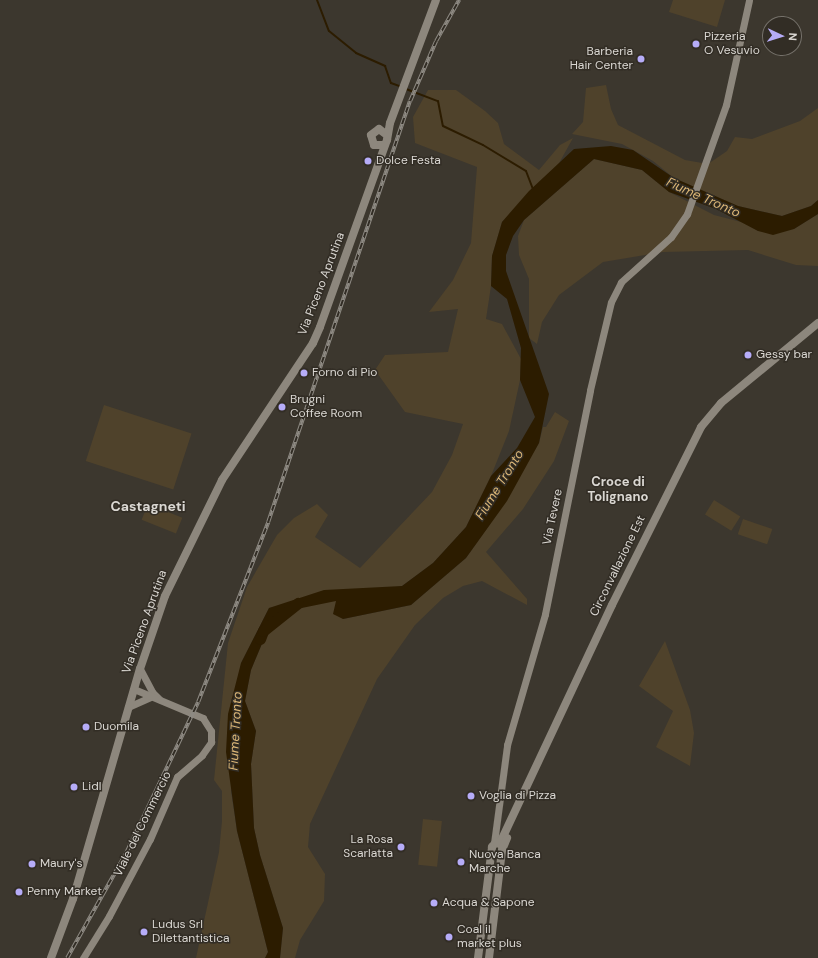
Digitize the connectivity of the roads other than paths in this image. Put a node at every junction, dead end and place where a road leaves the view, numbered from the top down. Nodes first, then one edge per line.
1 (436, 0) edge
2 (441, 0) edge
3 (749, 0) edge
4 (416, 51) junction
5 (385, 133) junction
6 (381, 146) junction
7 (818, 323) edge
8 (140, 669) junction
9 (134, 689) junction
10 (151, 695) junction
11 (128, 707) junction
12 (498, 844) junction
13 (51, 958) edge
14 (82, 958) edge
15 (478, 958) edge
16 (489, 958) edge

1 - 4 main road
2 - 4 main road
3 - 12 street, Via Tevere
4 - 5 main road
5 - 6 main road, Via Piceno Aprutina
5 - 6 main road
6 - 8 main road, Via Piceno Aprutina
7 - 12 main road, Circonvallazione Est
8 - 9 main road, Via Piceno Aprutina
8 - 10 street
9 - 10 street, Viale del Commercio
9 - 11 main road, Via Piceno Aprutina
10 - 11 street
10 - 14 street, Viale del Commercio
11 - 13 main road, Via Piceno Aprutina
12 - 15 main road
12 - 16 main road

